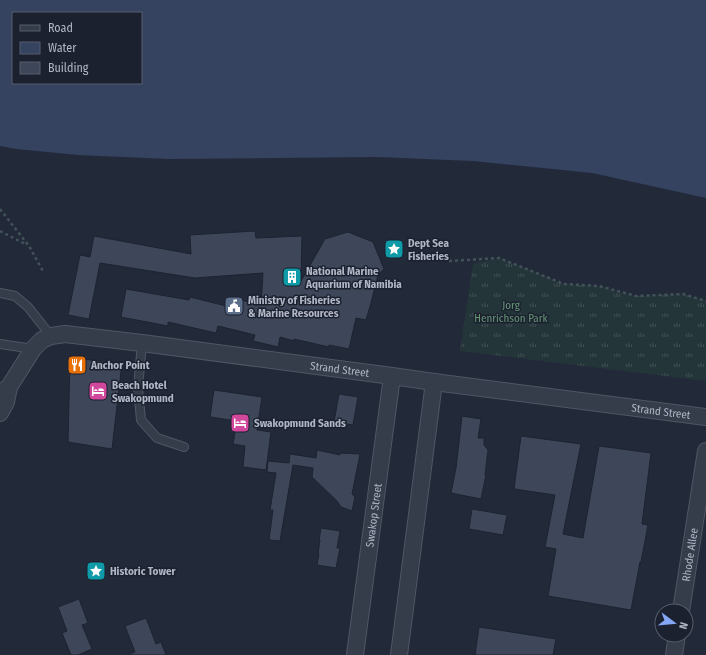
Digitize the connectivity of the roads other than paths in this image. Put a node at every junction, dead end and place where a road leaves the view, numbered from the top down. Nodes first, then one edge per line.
1 (0, 293) edge
2 (51, 336) junction
3 (142, 343) junction
4 (0, 344) edge
5 (33, 349) junction
6 (392, 376) junction
7 (434, 382) junction
8 (4, 391) edge
9 (0, 414) edge
10 (706, 417) edge
11 (184, 447) dead end
12 (706, 451) edge
13 (682, 603) edge
14 (676, 643) edge
15 (355, 655) edge
16 (399, 655) edge
17 (674, 655) edge

1 - 2 lane
2 - 3 street, Strand Street
2 - 5 street
3 - 6 street, Strand Street
3 - 11 lane
4 - 5 lane
5 - 8 street
6 - 7 street, Strand Street
6 - 15 street, Swakop Street
7 - 10 street, Strand Street
7 - 16 street
8 - 9 street
12 - 13 street, Rhode Allee
14 - 17 street

